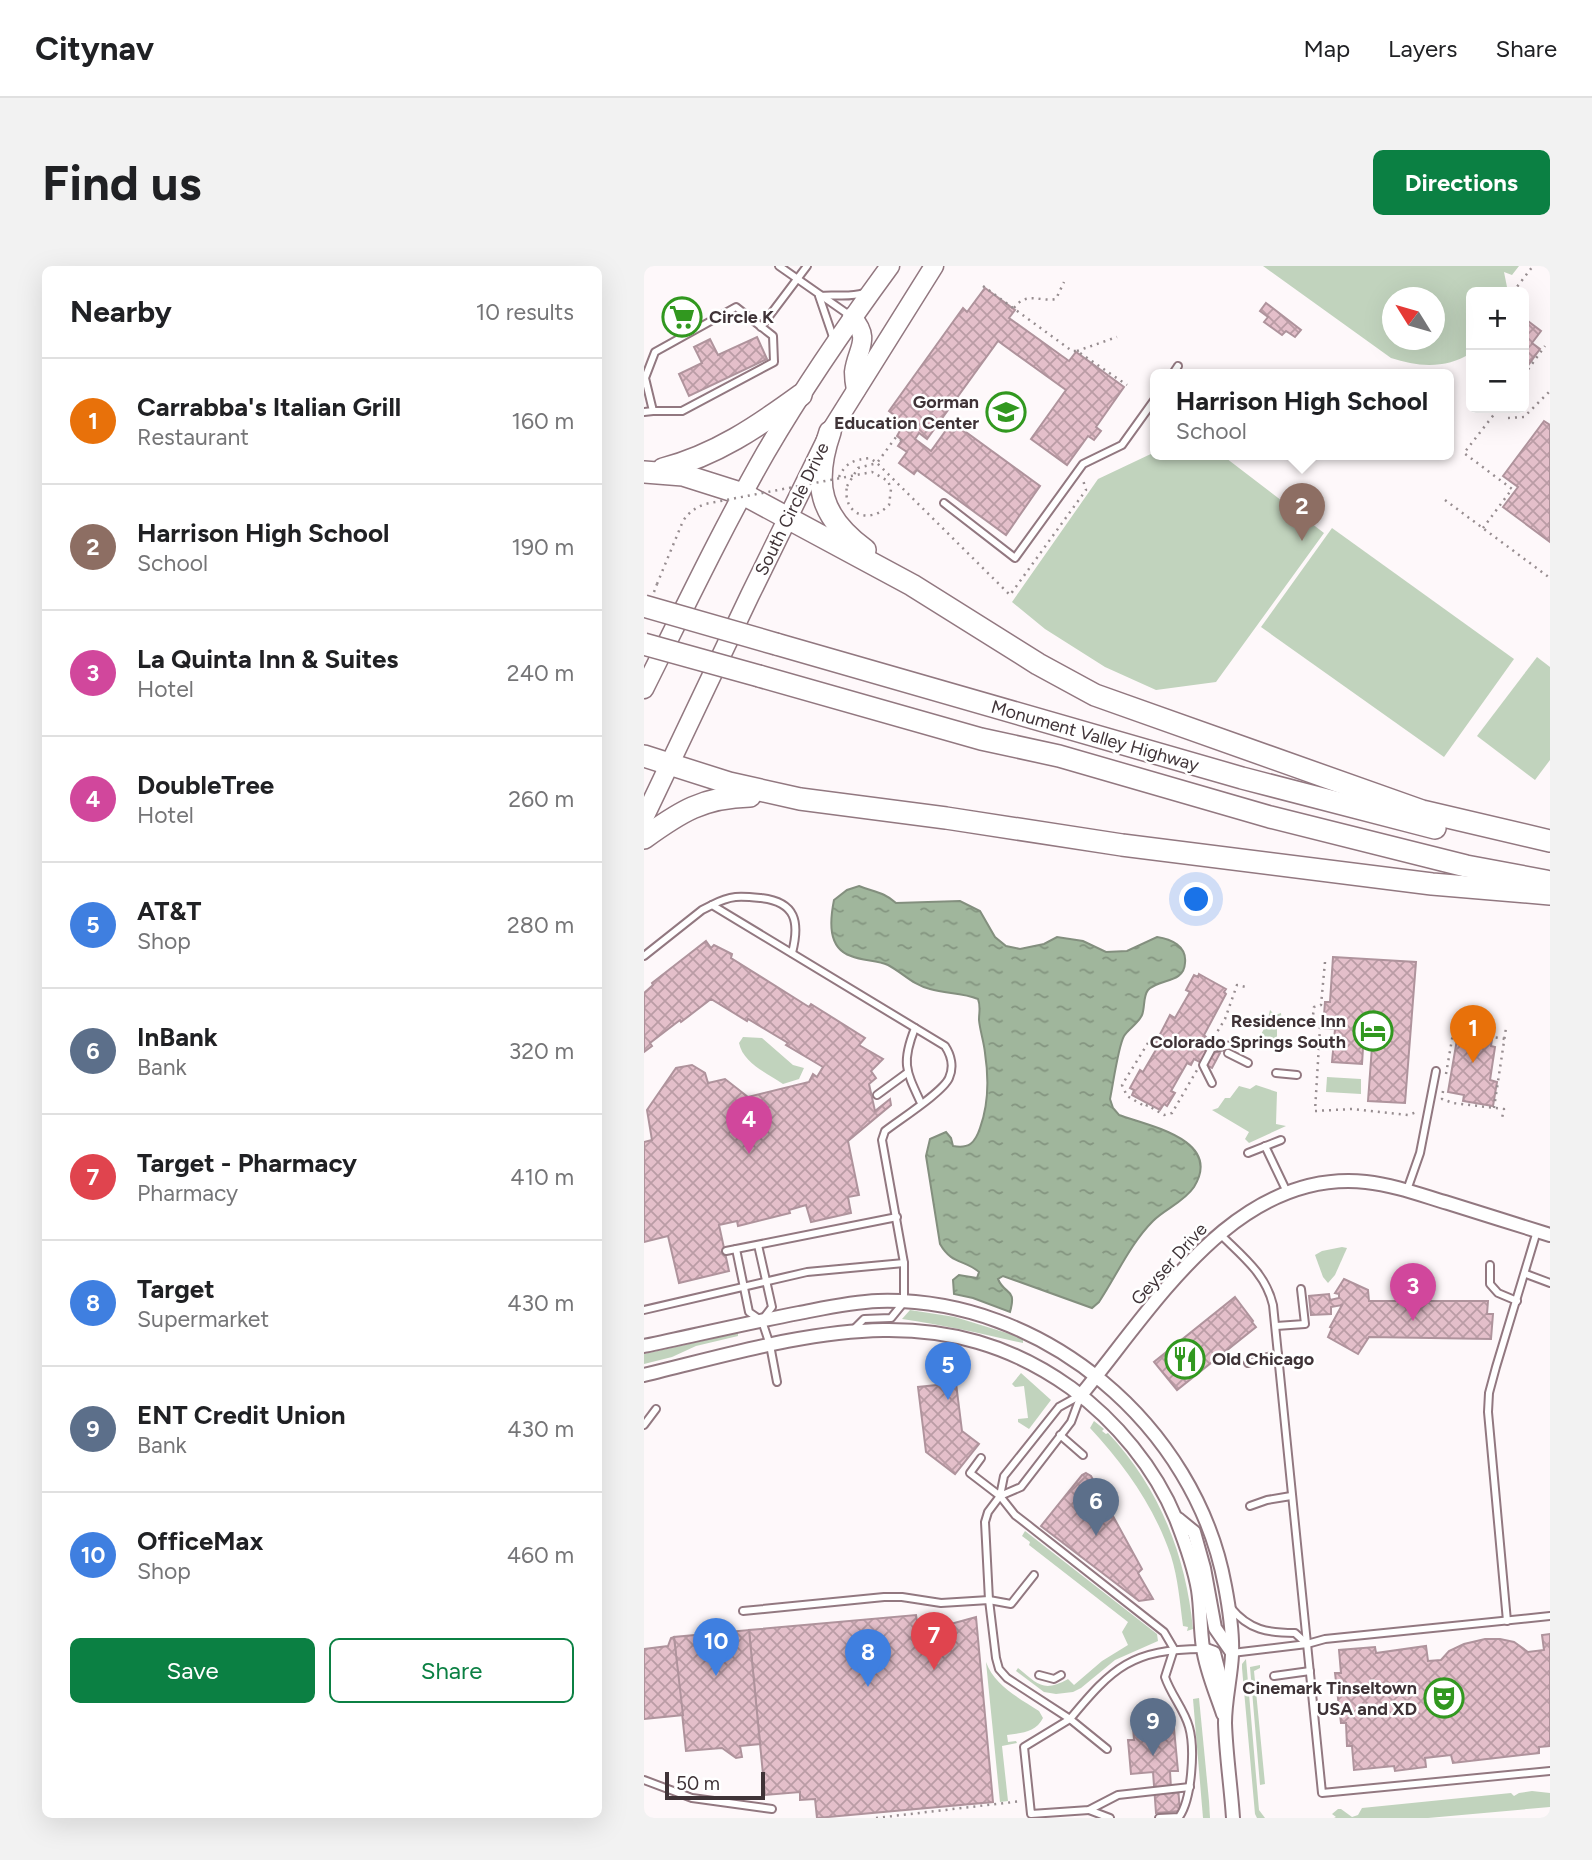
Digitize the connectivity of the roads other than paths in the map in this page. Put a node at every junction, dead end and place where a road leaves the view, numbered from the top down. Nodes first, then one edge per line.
1 (779, 266) edge
2 (807, 266) edge
3 (890, 266) edge
4 (934, 266) edge
5 (797, 280) junction
6 (872, 290) junction
7 (819, 296) junction
8 (852, 317) junction
9 (761, 327) junction
10 (833, 346) junction
11 (1178, 366) dead end
12 (1176, 369) edge
13 (856, 390) junction
14 (801, 395) junction
15 (1150, 406) edge
16 (653, 411) junction
17 (644, 412) edge
18 (830, 432) junction
19 (647, 472) edge
20 (743, 494) junction
21 (944, 503) dead end
22 (790, 518) junction
23 (912, 585) junction
24 (644, 606) edge
25 (644, 644) edge
26 (644, 689) edge
27 (644, 755) edge
28 (670, 764) junction
29 (778, 796) junction
30 (644, 818) edge
31 (644, 838) edge
32 (1550, 841) edge
33 (1550, 853) edge
34 (1550, 882) edge
35 (1550, 894) edge
36 (712, 905) junction
37 (792, 953) junction
38 (644, 956) edge
39 (915, 1028) junction
40 (1233, 1045) dead end
41 (1228, 1053) dead end
42 (1248, 1063) dead end
43 (1436, 1072) dead end
44 (906, 1073) junction
45 (1276, 1073) dead end
46 (1297, 1075) dead end
47 (1212, 1083) dead end
48 (877, 1096) dead end
49 (921, 1103) junction
50 (1281, 1140) dead end
51 (1265, 1146) junction
52 (1248, 1153) dead end
53 (1407, 1190) junction
54 (1287, 1192) junction
55 (897, 1217) junction
56 (1219, 1233) junction
57 (1544, 1233) edge
58 (758, 1245) junction
59 (736, 1249) junction
60 (726, 1251) dead end
61 (904, 1263) junction
62 (1490, 1265) dead end
63 (1526, 1274) junction
64 (766, 1282) junction
65 (1550, 1283) edge
66 (744, 1287) junction
67 (1301, 1289) dead end
68 (1517, 1301) junction
69 (904, 1302) junction
70 (644, 1310) edge
71 (762, 1321) junction
72 (1276, 1326) junction
73 (852, 1331) junction
74 (770, 1345) junction
75 (644, 1346) edge
76 (1278, 1354) junction
77 (1248, 1363) dead end
78 (644, 1375) edge
79 (1096, 1377) junction
80 (776, 1382) dead end
81 (1081, 1395) junction
82 (656, 1409) dead end
83 (644, 1425) edge
84 (1060, 1436) junction
85 (1083, 1455) dead end
86 (981, 1458) dead end
87 (1000, 1496) junction
88 (1291, 1496) junction
89 (1250, 1506) dead end
90 (1175, 1517) junction
91 (1034, 1575) dead end
92 (989, 1600) junction
93 (1227, 1602) junction
94 (743, 1611) dead end
95 (1550, 1616) edge
96 (1507, 1621) junction
97 (1307, 1644) junction
98 (1174, 1649) junction
99 (1203, 1649) junction
100 (1232, 1653) junction
101 (1310, 1671) junction
102 (1040, 1675) dead end
103 (1061, 1675) dead end
104 (1274, 1676) dead end
105 (1227, 1706) junction
106 (1070, 1719) junction
107 (1225, 1721) junction
108 (1107, 1749) dead end
109 (1550, 1771) edge
110 (644, 1780) edge
111 (1190, 1787) junction
112 (772, 1809) dead end
113 (1090, 1810) junction
114 (1110, 1818) edge
115 (1159, 1818) edge
116 (1233, 1818) edge

1 - 5 lane
2 - 5 lane
3 - 6 main road
4 - 13 main road, South Circle Drive
5 - 7 lane
5 - 9 lane
6 - 7 lane
6 - 8 main road
7 - 8 lane
7 - 10 lane
8 - 10 main road
8 - 13 main road
9 - 16 lane
9 - 16 lane
10 - 14 main road
11 - 12 lane
13 - 18 main road, South Circle Drive
14 - 19 highway
14 - 20 main road
15 - 21 lane
16 - 17 lane
18 - 22 main road, South Circle Drive
18 - 23 highway
19 - 20 highway
20 - 22 highway
20 - 26 main road
22 - 23 highway
22 - 28 main road, South Circle Drive
23 - 32 highway
24 - 33 highway, Monument Valley Highway, bridge
25 - 34 highway, Monument Valley Highway, bridge
27 - 28 highway
28 - 29 highway
28 - 30 main road, South Circle Drive
29 - 31 highway
29 - 35 highway
36 - 37 lane
36 - 37 lane
36 - 38 lane
37 - 39 lane
39 - 44 lane
39 - 49 lane
40 - 47 lane
41 - 42 lane
43 - 53 lane
44 - 48 lane
44 - 49 lane
45 - 46 lane
49 - 55 lane
50 - 51 lane
51 - 52 lane
51 - 54 lane
53 - 54 street, Geyser Drive
53 - 57 street, Geyser Drive
54 - 56 street, Geyser Drive
55 - 58 lane
55 - 61 lane
56 - 72 lane
56 - 79 street, Geyser Drive
57 - 63 lane
58 - 59 lane
58 - 64 lane
59 - 60 lane
59 - 66 lane
61 - 64 lane
61 - 69 lane
62 - 68 lane
63 - 65 lane
63 - 68 lane
64 - 66 lane
64 - 71 lane
66 - 70 lane
66 - 71 lane
67 - 72 lane
68 - 96 lane
69 - 71 street
69 - 73 lane
69 - 79 street
71 - 74 lane
71 - 75 street
72 - 76 lane
73 - 74 street
73 - 81 street
74 - 78 street
74 - 80 lane
76 - 77 lane
76 - 88 lane
79 - 81 street, Geyser Drive
79 - 93 street
81 - 84 lane
81 - 87 lane
81 - 90 street
82 - 83 lane
84 - 85 lane
84 - 87 lane
86 - 87 lane
87 - 92 lane
87 - 98 lane
88 - 89 lane
88 - 97 lane
90 - 99 street
90 - 100 street
91 - 92 lane
92 - 94 lane
92 - 106 lane
93 - 97 lane
93 - 100 street
95 - 96 lane
96 - 97 lane
97 - 100 lane
97 - 101 lane
98 - 99 lane
98 - 106 lane
98 - 111 lane
99 - 105 street
99 - 107 street
100 - 105 street
101 - 104 lane
101 - 109 lane
102 - 103 lane
105 - 107 street
106 - 108 lane
106 - 113 lane
107 - 116 street
110 - 112 lane
111 - 113 lane
111 - 115 lane
113 - 114 lane

